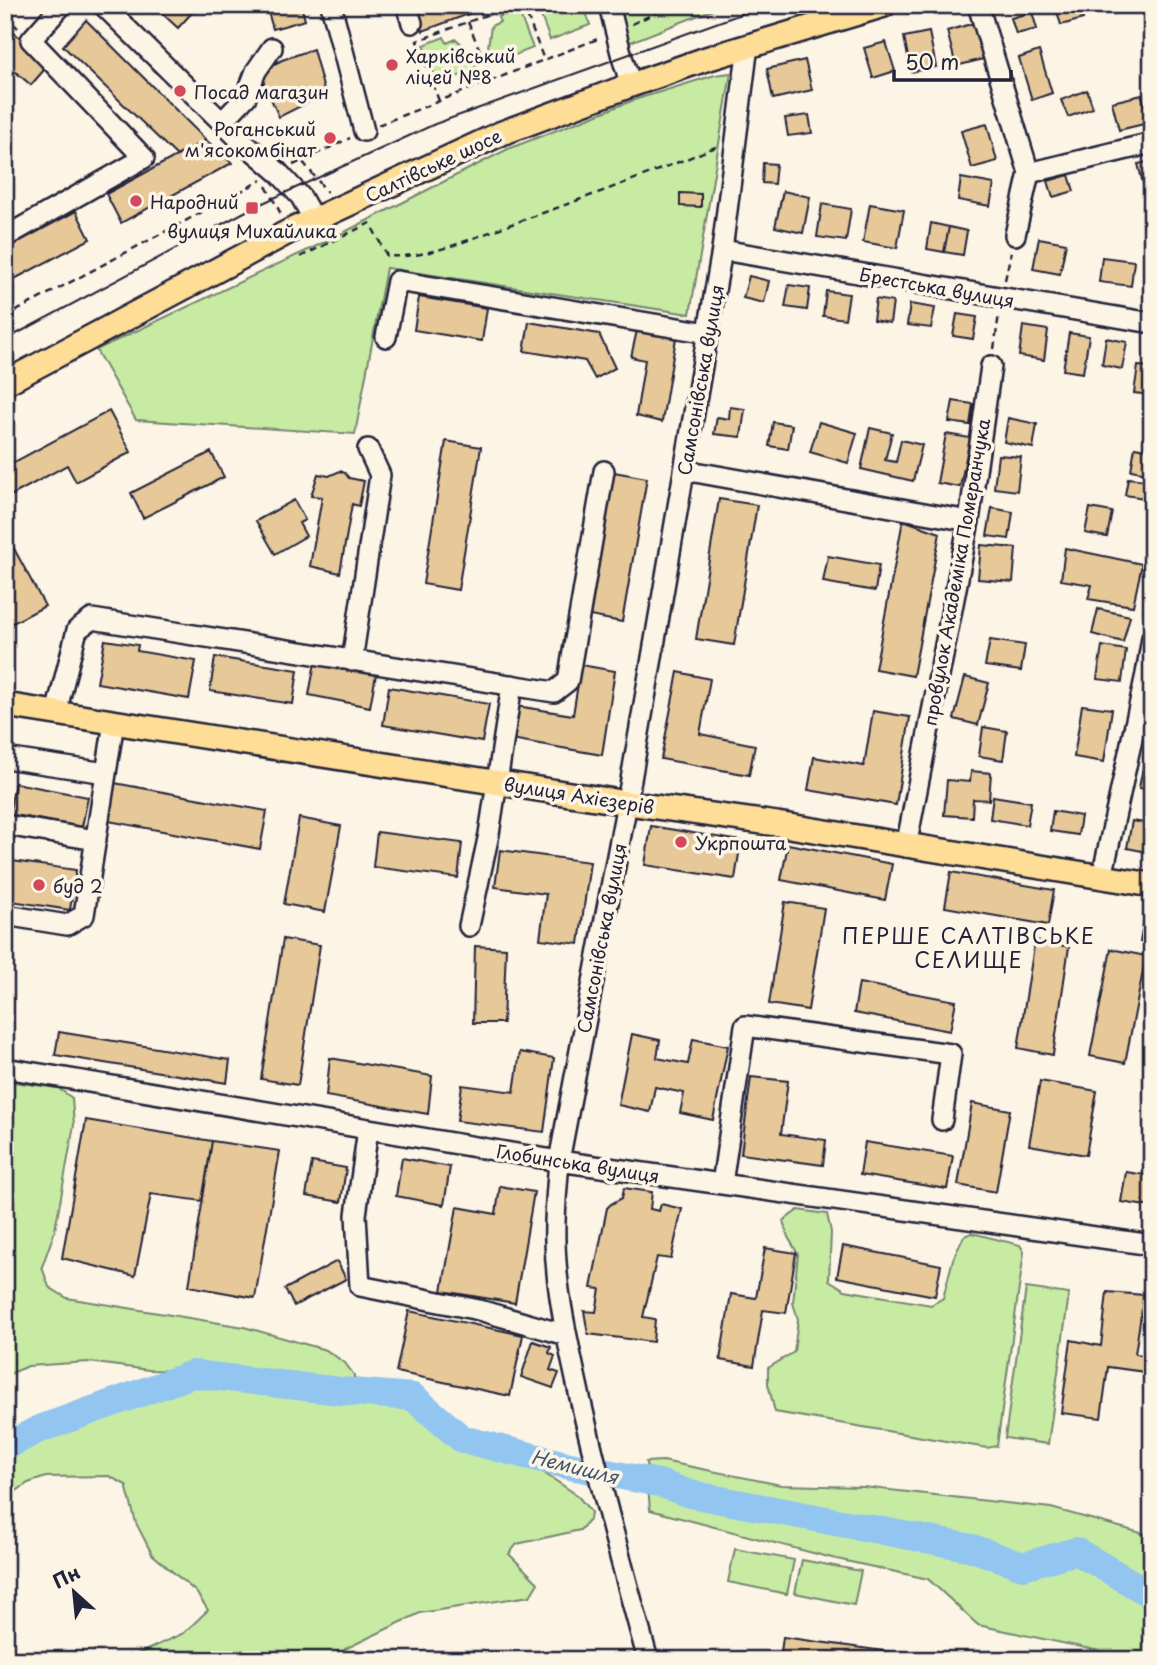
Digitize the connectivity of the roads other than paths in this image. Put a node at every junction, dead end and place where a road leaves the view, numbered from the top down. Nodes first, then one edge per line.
1 (62, 5) edge
2 (103, 5) edge
3 (331, 5) edge
4 (609, 5) edge
5 (884, 5) edge
6 (978, 5) edge
7 (748, 46) junction
8 (272, 48) dead end
9 (631, 85) junction
10 (222, 122) junction
11 (364, 131) road end
12 (1152, 143) edge
13 (1029, 173) junction
14 (314, 220) junction
15 (1015, 235) road end
16 (5, 237) edge
17 (722, 250) junction
18 (1152, 323) edge
19 (708, 333) junction
20 (386, 337) dead end
21 (991, 366) road end
22 (5, 383) edge
23 (368, 449) dead end
24 (684, 470) junction
25 (604, 471) dead end
26 (969, 521) junction
27 (1152, 638) edge
28 (352, 661) junction
29 (1149, 674) edge
30 (512, 685) junction
31 (5, 705) edge
32 (56, 713) junction
33 (114, 722) junction
34 (5, 758) edge
35 (106, 773) junction
36 (498, 782) junction
37 (627, 803) junction
38 (5, 825) edge
39 (96, 840) junction
40 (906, 846) junction
41 (1102, 877) junction
42 (1152, 885) edge
43 (5, 915) edge
44 (469, 926) dead end
45 (5, 1068) edge
46 (942, 1120) dead end
47 (368, 1129) junction
48 (559, 1161) junction
49 (722, 1184) junction
50 (1152, 1245) edge
51 (566, 1335) junction
52 (648, 1660) edge

1 - 16 street
2 - 10 street
3 - 11 street
4 - 9 street
5 - 7 main road, Салтівське шосе
6 - 13 street
7 - 9 main road, Салтівське шосе
7 - 17 street, Самсонівська вулиця
8 - 10 street
9 - 14 main road, Салтівське шосе
10 - 14 street
12 - 13 street
13 - 15 street
14 - 22 main road, Салтівське шосе
17 - 18 street, Брестська вулиця
17 - 19 street, Самсонівська вулиця
19 - 20 street
19 - 24 street, Самсонівська вулиця
21 - 26 street, провулок Академіка Померанчука
23 - 28 street
24 - 26 street
24 - 37 street, Самсонівська вулиця
25 - 30 street
26 - 40 street, провулок Академіка Померанчука
27 - 29 street
28 - 30 street
28 - 32 street
29 - 41 street
30 - 36 street
31 - 32 main road, вулиця Ахієзерів
32 - 33 main road, вулиця Ахієзерів
33 - 35 street
33 - 36 main road, вулиця Ахієзерів
34 - 35 street
35 - 39 street
36 - 37 main road, вулиця Ахієзерів
36 - 44 street
37 - 40 main road, вулиця Ахієзерів
37 - 48 street, Самсонівська вулиця
38 - 39 street
39 - 43 street
40 - 41 main road, вулиця Ахієзерів
41 - 42 main road, вулиця Ахієзерів
45 - 47 street, Глобинська вулиця
46 - 49 street
47 - 48 street, Глобинська вулиця
47 - 51 street
48 - 49 street, Глобинська вулиця
48 - 51 street, Самсонівська вулиця
49 - 50 street, Глобинська вулиця
51 - 52 street, Самсонівська вулиця

